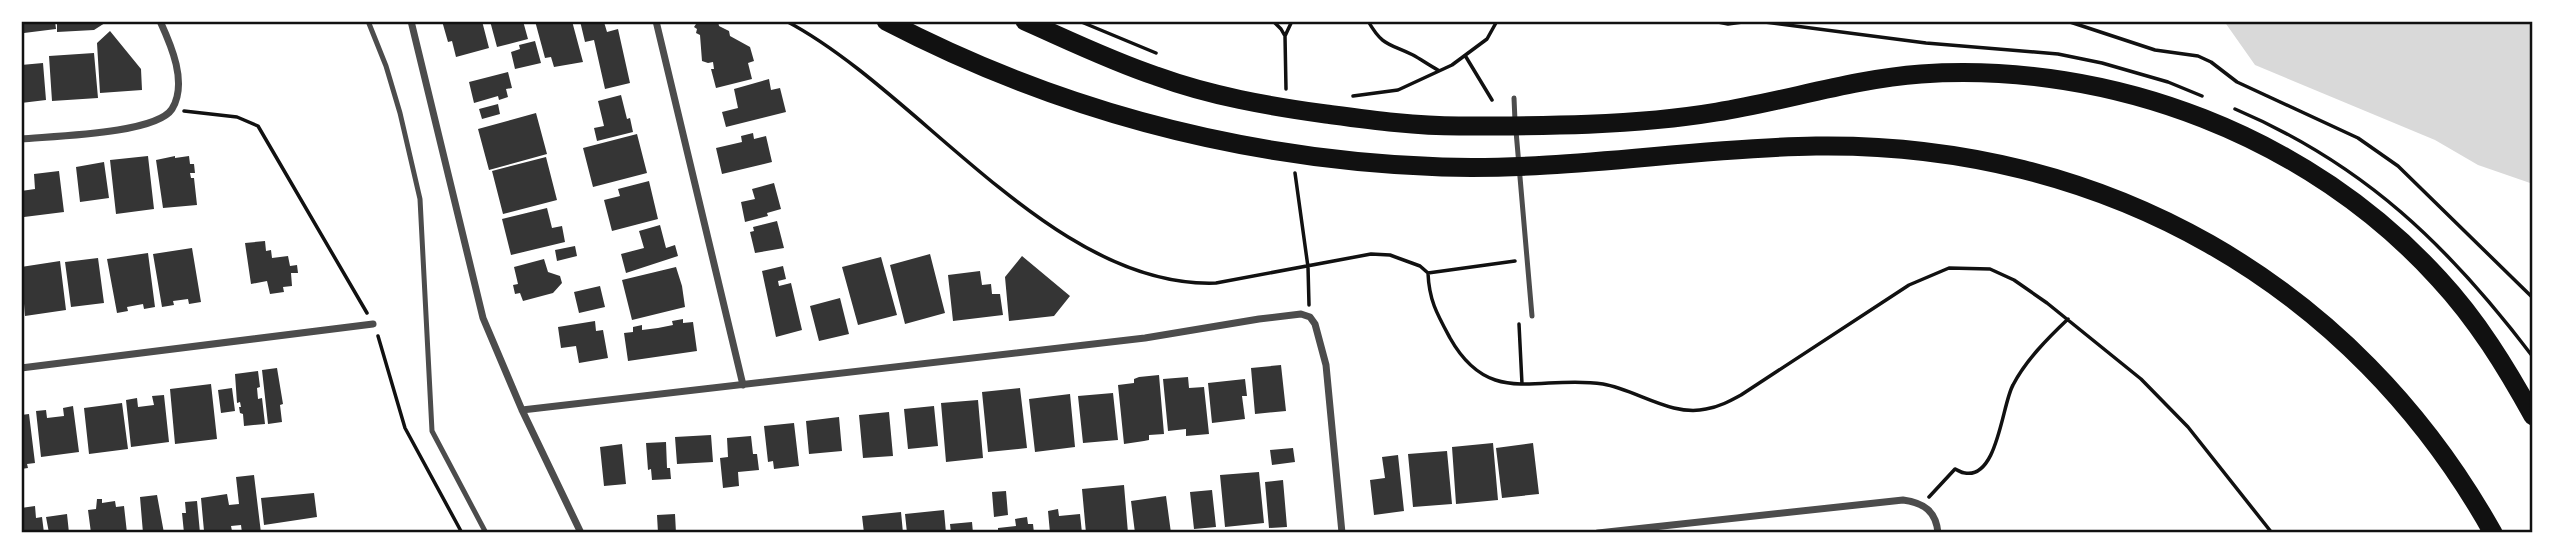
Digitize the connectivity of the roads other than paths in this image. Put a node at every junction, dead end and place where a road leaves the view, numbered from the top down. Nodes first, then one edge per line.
1 (160, 21) edge
2 (369, 21) edge
3 (411, 21) edge
4 (656, 21) edge
5 (886, 21) edge
6 (1026, 21) edge
7 (1514, 97) dead end
8 (1515, 125) junction
9 (21, 139) edge
10 (1518, 167) junction
11 (1532, 316) dead end
12 (373, 324) road end
13 (21, 368) edge
14 (743, 385) junction
15 (522, 410) junction
16 (2533, 416) edge
17 (485, 533) edge
18 (581, 533) edge
19 (1342, 533) edge
20 (1598, 533) edge
21 (1938, 533) edge
22 (2493, 533) edge

1 - 9 street
2 - 17 lane
3 - 15 street
4 - 14 street
5 - 10 highway
6 - 8 highway
7 - 8 lane
8 - 10 lane
8 - 16 highway
10 - 11 lane
10 - 22 highway
12 - 13 street
14 - 15 street
14 - 19 street
15 - 18 street
20 - 21 street

